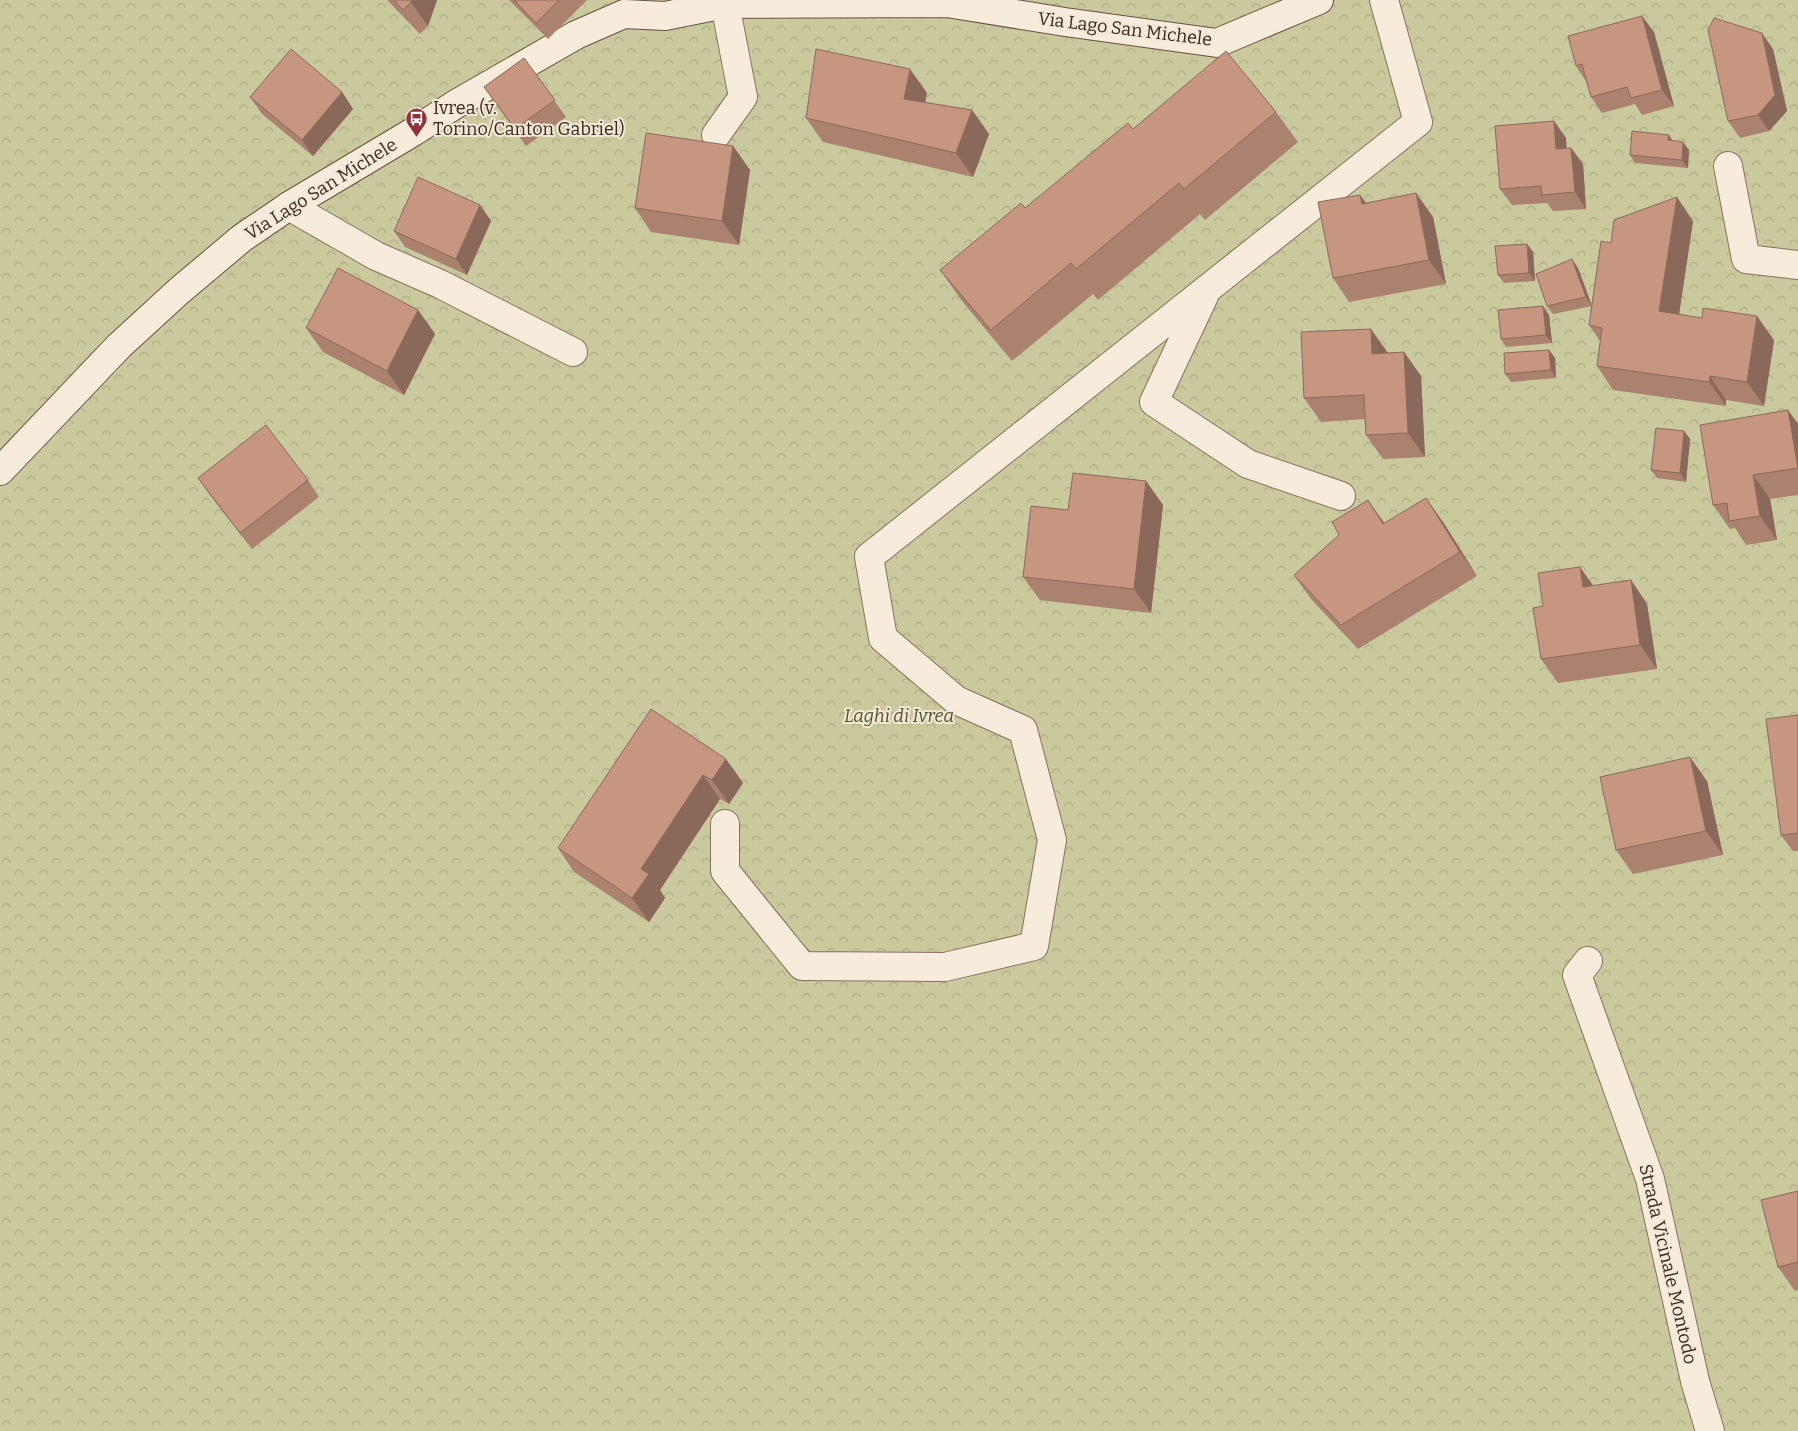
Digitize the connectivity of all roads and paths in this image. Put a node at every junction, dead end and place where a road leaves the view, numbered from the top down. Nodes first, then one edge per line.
1 (1319, 0) edge
2 (1384, 0) edge
3 (725, 4) junction
4 (656, 8) edge
5 (716, 135) dead end
6 (1728, 166) dead end
7 (289, 206) junction
8 (1798, 265) edge
9 (1207, 290) junction
10 (573, 352) dead end
11 (0, 471) edge
12 (1341, 496) dead end
13 (725, 824) dead end
14 (1588, 961) dead end
15 (1710, 1431) edge

1 - 3 street, Via Lago San Michele
2 - 9 street
3 - 4 street, Via Lago San Michele
3 - 5 street
4 - 7 street, Via Lago San Michele
6 - 8 street
7 - 10 street
7 - 11 street, Via Lago San Michele
9 - 12 street
9 - 13 street
14 - 15 street, Strada Vicinale Montodo

